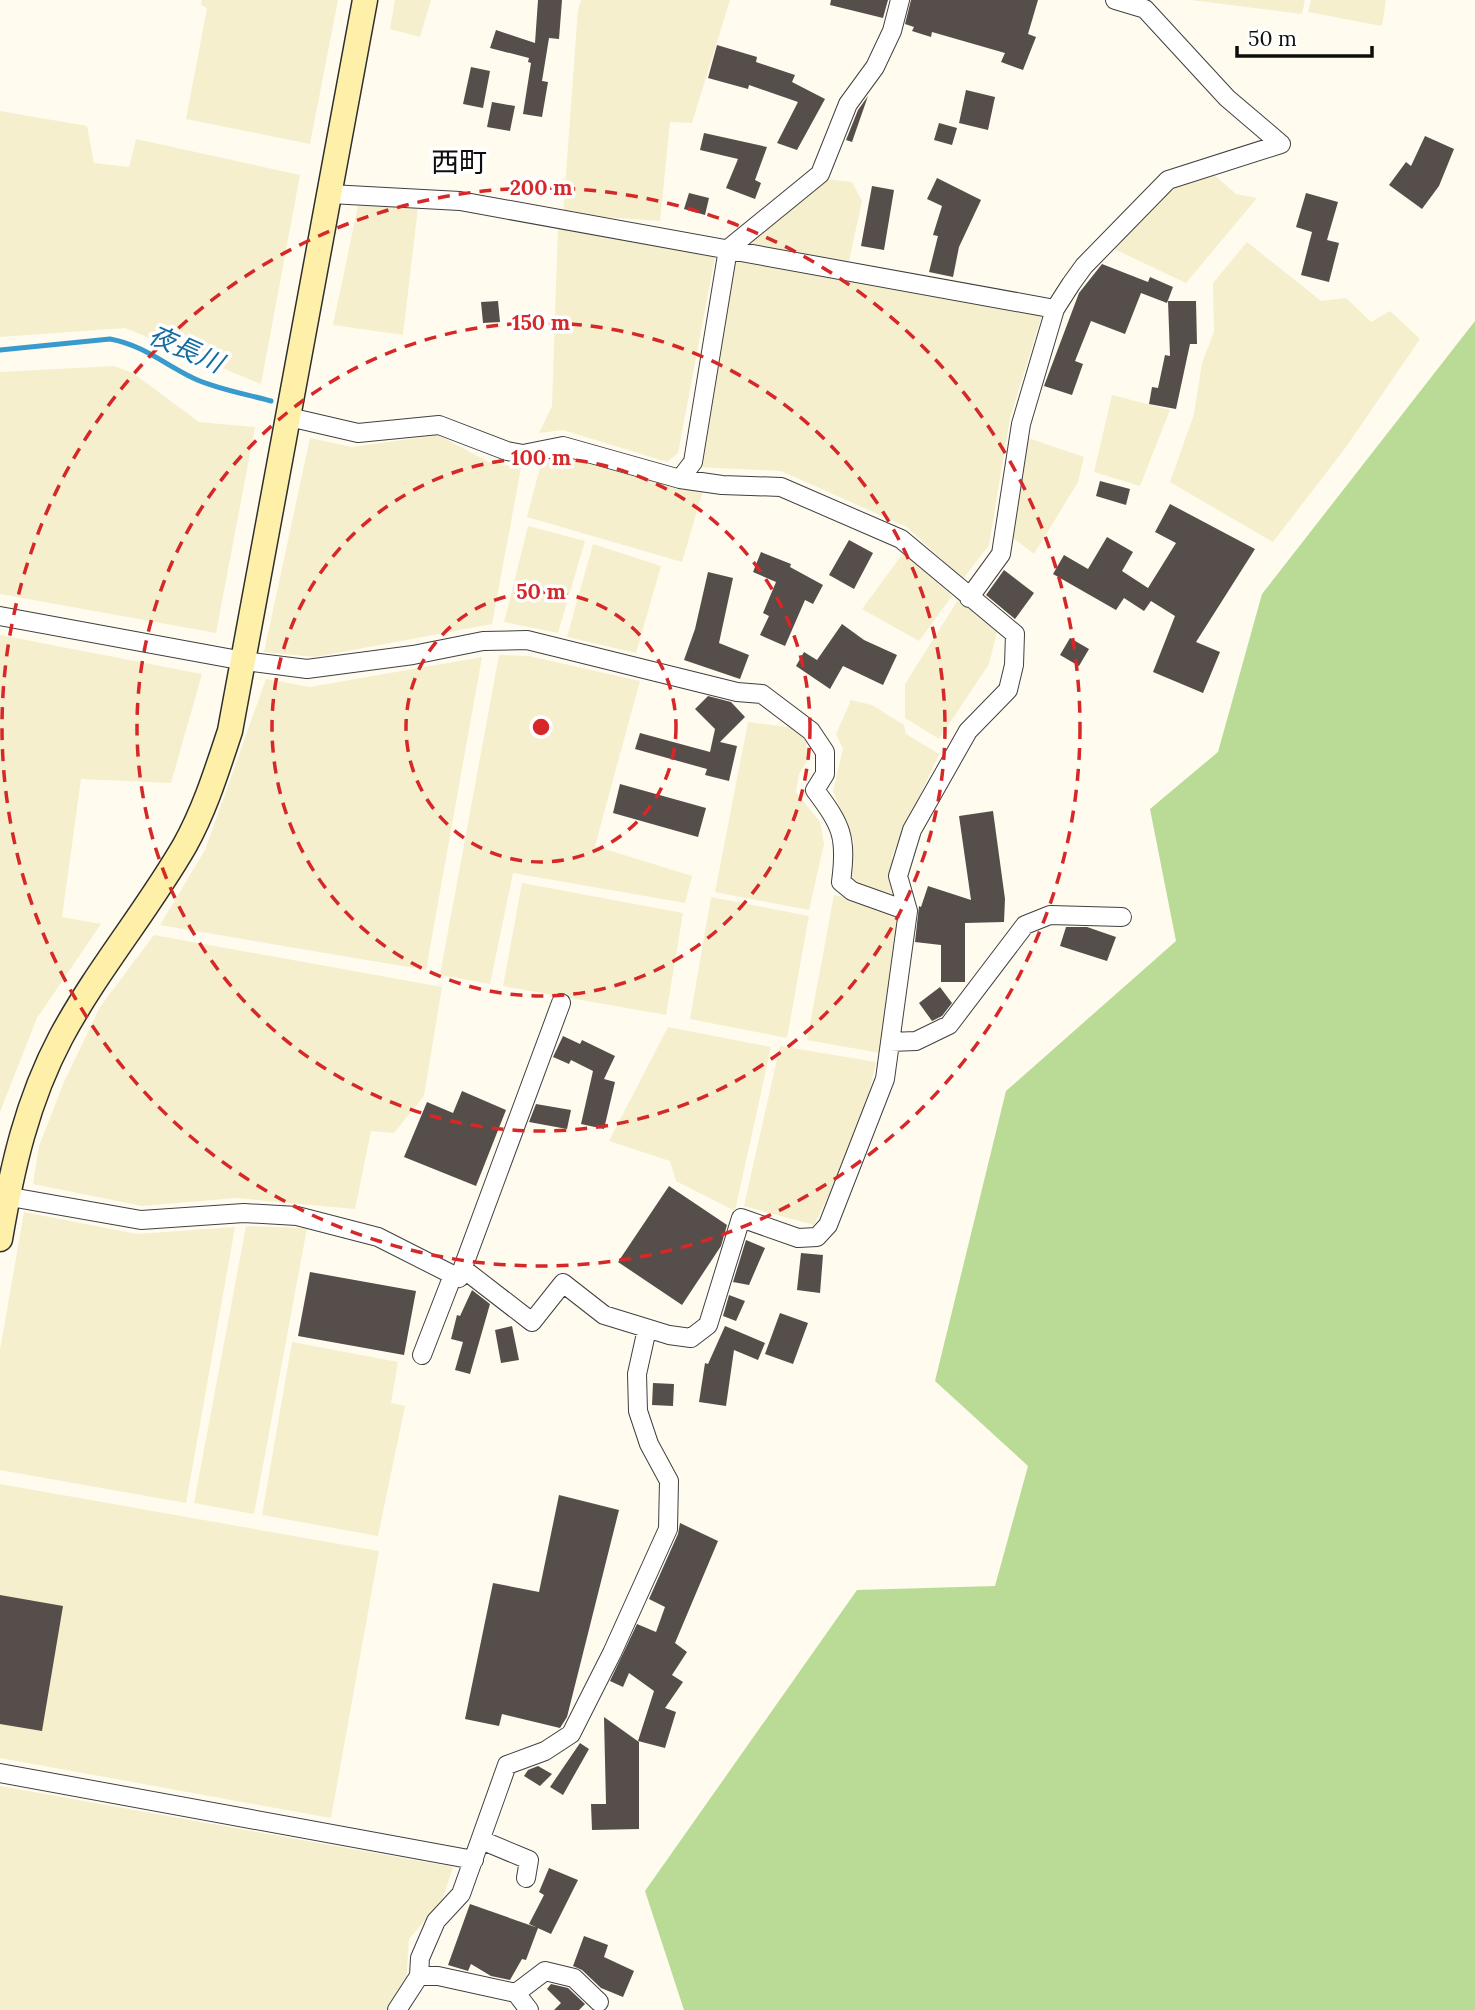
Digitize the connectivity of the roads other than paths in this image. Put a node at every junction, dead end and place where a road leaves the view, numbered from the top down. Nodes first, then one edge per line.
1 (365, 0) edge
2 (900, 0) edge
3 (1115, 0) edge
4 (1146, 4) edge
5 (330, 194) junction
6 (727, 249) junction
7 (1055, 309) junction
8 (289, 417) junction
9 (680, 479) junction
10 (969, 598) junction
11 (0, 615) edge
12 (244, 661) junction
13 (908, 911) junction
14 (1122, 917) dead end
15 (561, 1003) dead end
16 (890, 1042) junction
17 (4, 1195) edge
18 (0, 1239) edge
19 (456, 1277) junction
20 (647, 1329) junction
21 (422, 1355) dead end
22 (0, 1773) edge
23 (481, 1840) junction
24 (474, 1860) junction
25 (526, 1878) dead end
26 (419, 1976) junction
27 (516, 1993) junction
28 (599, 2003) dead end
29 (397, 2010) edge
30 (529, 2010) edge

1 - 5 street
2 - 6 street
3 - 4 street
4 - 7 street
5 - 6 street
5 - 8 street
6 - 7 street
6 - 9 street
7 - 10 street
8 - 9 street
8 - 12 street
9 - 10 street
10 - 13 street
11 - 12 street
12 - 13 street
12 - 17 street
13 - 16 street
14 - 16 street
15 - 19 street
16 - 20 street
17 - 18 street
17 - 19 street
19 - 20 street
19 - 21 street
20 - 23 street
22 - 24 street
23 - 24 street
23 - 25 street
24 - 26 street
26 - 27 street
26 - 29 street
27 - 28 street
27 - 30 street

